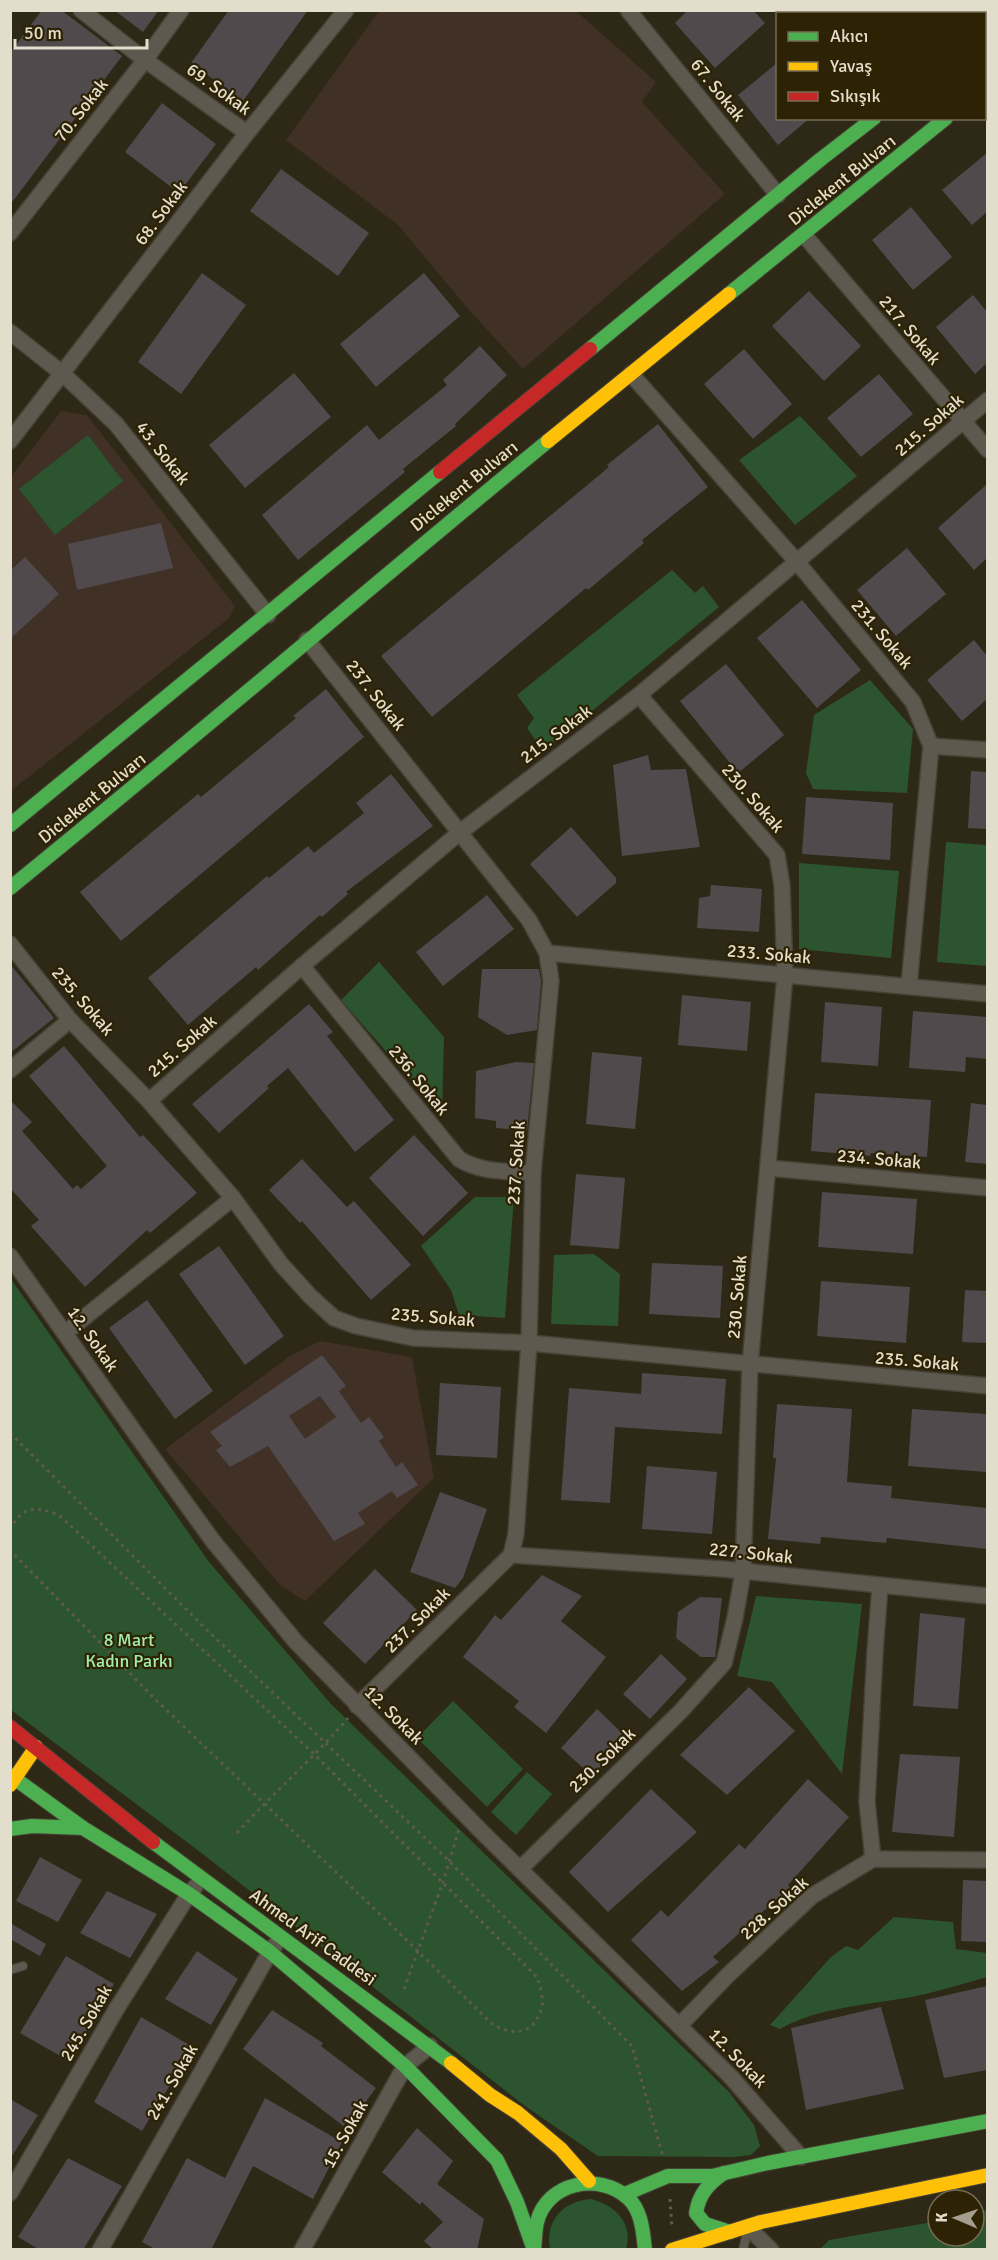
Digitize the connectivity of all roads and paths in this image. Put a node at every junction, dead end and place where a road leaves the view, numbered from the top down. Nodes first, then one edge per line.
1 (81, 10) edge
2 (181, 10) edge
3 (346, 10) edge
4 (630, 11) edge
5 (145, 60) junction
6 (872, 120) edge
7 (944, 120) edge
8 (247, 133) junction
9 (778, 195) junction
10 (10, 233) edge
11 (804, 235) junction
12 (10, 332) edge
13 (63, 374) junction
14 (631, 374) junction
15 (987, 400) edge
16 (963, 422) junction
17 (10, 441) edge
18 (987, 450) edge
19 (797, 562) junction
20 (267, 615) junction
21 (308, 639) junction
22 (639, 695) junction
23 (931, 747) junction
24 (987, 750) edge
25 (10, 825) edge
26 (459, 832) junction
27 (10, 888) edge
28 (10, 944) edge
29 (547, 953) junction
30 (302, 966) junction
31 (785, 975) junction
32 (909, 986) junction
33 (987, 993) edge
34 (70, 1020) junction
35 (10, 1070) edge
36 (149, 1101) junction
37 (768, 1168) junction
38 (533, 1173) junction
39 (987, 1188) edge
40 (233, 1198) junction
41 (10, 1256) edge
42 (65, 1333) junction
43 (529, 1343) junction
44 (750, 1365) junction
45 (987, 1386) edge
46 (10, 1433) edge
47 (10, 1530) edge
48 (10, 1550) edge
49 (511, 1555) junction
50 (742, 1572) junction
51 (880, 1586) junction
52 (987, 1596) edge
53 (357, 1706) junction
54 (15, 1730) edge
55 (326, 1744) junction
56 (36, 1747) junction
57 (10, 1748) edge
58 (315, 1755) junction
59 (12, 1780) edge
60 (264, 1803) junction
61 (464, 1814) junction
62 (83, 1828) junction
63 (10, 1829) edge
64 (237, 1833) dead end
65 (873, 1859) junction
66 (987, 1860) edge
67 (449, 1861) junction
68 (520, 1869) junction
69 (203, 1879) junction
70 (442, 1882) junction
71 (189, 1894) junction
72 (283, 1937) junction
73 (417, 1950) junction
74 (270, 1952) junction
75 (23, 1966) dead end
76 (10, 1970) edge
77 (404, 1989) dead end
78 (679, 2026) junction
79 (430, 2046) junction
80 (405, 2066) junction
81 (987, 2121) edge
82 (801, 2157) junction
83 (724, 2173) junction
84 (987, 2175) edge
85 (668, 2176) junction
86 (589, 2181) junction
87 (10, 2193) edge
88 (625, 2194) junction
89 (748, 2227) junction
90 (730, 2232) junction
91 (673, 2249) edge
92 (100, 2250) edge
93 (302, 2250) edge
94 (534, 2250) edge
95 (645, 2250) edge
96 (743, 2250) edge
97 (771, 2250) edge

1 - 5 street, 69. Sokak
2 - 5 street, 70. Sokak
3 - 8 street, 68. Sokak
4 - 9 street, 67. Sokak
5 - 8 street, 69. Sokak
5 - 10 street, 70. Sokak
6 - 9 main road, Diclekent Bulvarı
7 - 11 main road, Diclekent Bulvarı
8 - 13 street, 68. Sokak
9 - 20 main road, Diclekent Bulvarı
11 - 14 main road, Diclekent Bulvarı
11 - 16 street, 217. Sokak
12 - 13 street, 43. Sokak
13 - 17 street, 68. Sokak
13 - 20 street, 43. Sokak
14 - 19 street, 231. Sokak
14 - 21 main road, Diclekent Bulvarı
15 - 16 street, 215. Sokak
16 - 18 street, 217. Sokak
16 - 19 street, 215. Sokak
19 - 22 street, 215. Sokak
19 - 23 street, 231. Sokak
20 - 25 main road, Diclekent Bulvarı
21 - 26 street, 237. Sokak
21 - 27 main road, Diclekent Bulvarı
22 - 26 street, 215. Sokak
22 - 31 street, 230. Sokak
23 - 24 street
23 - 32 street, 231. Sokak
26 - 29 street, 237. Sokak
26 - 30 street, 215. Sokak
28 - 34 street, 235. Sokak
29 - 31 street, 233. Sokak
29 - 38 street, 237. Sokak
30 - 36 street, 215. Sokak
30 - 38 street, 236. Sokak
31 - 32 street, 233. Sokak
31 - 37 street, 230. Sokak
32 - 33 street, 233. Sokak
34 - 35 street
34 - 36 street, 235. Sokak
36 - 40 street, 235. Sokak
37 - 39 street, 234. Sokak
37 - 44 street, 230. Sokak
38 - 43 street, 237. Sokak
40 - 42 street
40 - 43 street, 235. Sokak
41 - 42 street, 12. Sokak
42 - 53 street, 12. Sokak
43 - 44 street, 235. Sokak
43 - 49 street, 237. Sokak
44 - 45 street, 235. Sokak
44 - 50 street, 230. Sokak
46 - 55 path
47 - 58 path
48 - 60 path
49 - 50 street, 227. Sokak
49 - 53 street, 237. Sokak
50 - 51 street, 227. Sokak
50 - 68 street, 230. Sokak
51 - 52 street, 227. Sokak
51 - 65 street
53 - 55 path
53 - 61 street, 12. Sokak
54 - 56 main road, Ahmed Arif Caddesi
54 - 57 main road
55 - 58 path
55 - 67 path
56 - 59 main road
56 - 69 main road, Ahmed Arif Caddesi
58 - 60 path
58 - 70 path
59 - 62 main road, Ahmed Arif Caddesi
60 - 64 path
60 - 73 path
61 - 67 path
61 - 68 street, 12. Sokak
62 - 63 main road
62 - 71 main road, Ahmed Arif Caddesi
65 - 66 street
65 - 78 street, 228. Sokak
67 - 70 path
67 - 85 path
68 - 78 street, 12. Sokak
69 - 71 street, 245. Sokak
69 - 72 main road, Ahmed Arif Caddesi
70 - 73 path
70 - 73 path
71 - 74 main road, Ahmed Arif Caddesi
71 - 87 street, 245. Sokak
72 - 74 street, 241. Sokak
72 - 79 main road, Ahmed Arif Caddesi
73 - 77 path
74 - 80 main road, Ahmed Arif Caddesi
74 - 92 street, 241. Sokak
75 - 76 lane
78 - 82 street, 12. Sokak
79 - 80 street, 15. Sokak
79 - 86 main road, Ahmed Arif Caddesi
80 - 93 street, 15. Sokak
80 - 94 main road, Ahmed Arif Caddesi
81 - 82 main road
82 - 83 main road
83 - 85 main road
83 - 90 main road
84 - 89 main road
85 - 88 main road
85 - 91 path
86 - 88 main road
86 - 94 main road
88 - 95 main road
89 - 90 main road
89 - 96 lane
89 - 97 street
90 - 91 main road

